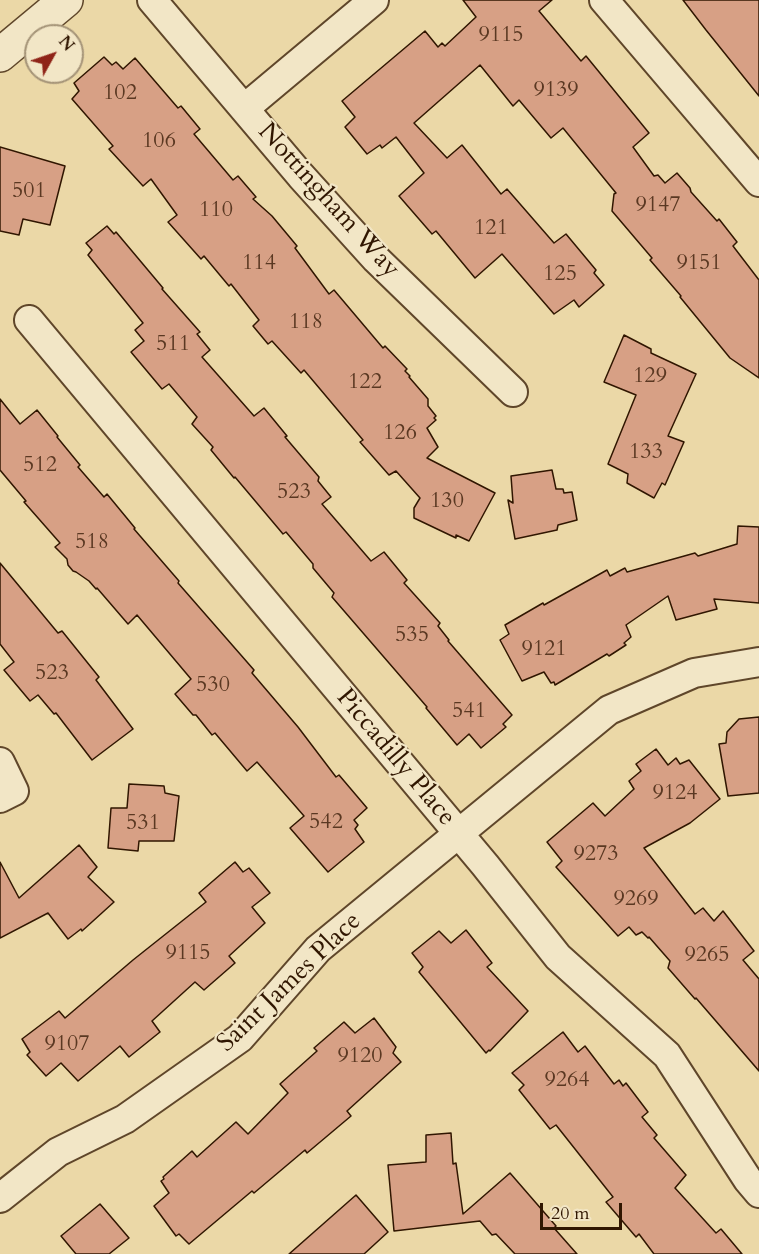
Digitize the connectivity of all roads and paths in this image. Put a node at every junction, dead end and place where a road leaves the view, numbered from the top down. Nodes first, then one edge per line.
1 (66, 0) edge
2 (152, 0) edge
3 (374, 0) edge
4 (604, 0) edge
5 (0, 55) edge
6 (245, 108) junction
7 (759, 182) edge
8 (29, 320) dead end
9 (513, 392) dead end
10 (759, 662) edge
11 (0, 762) edge
12 (7, 794) edge
13 (458, 833) junction
14 (759, 1193) edge
15 (0, 1198) edge

1 - 5 street
2 - 6 street, Nottingham Way
3 - 6 street
4 - 7 street
6 - 9 street, Nottingham Way
8 - 13 street, Piccadilly Place
10 - 13 street, Saint James Place
11 - 12 street
13 - 14 street, Piccadilly Place
13 - 15 street, Saint James Place

